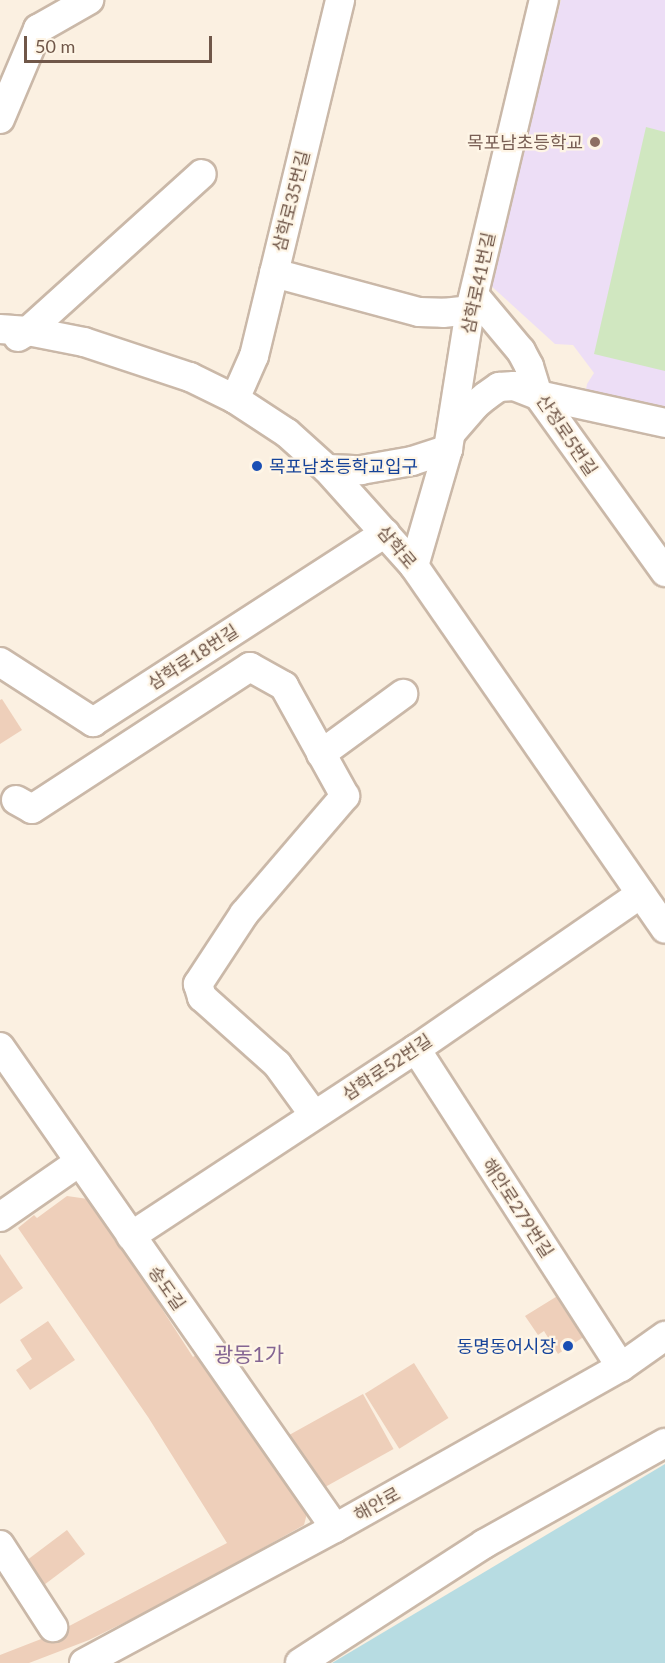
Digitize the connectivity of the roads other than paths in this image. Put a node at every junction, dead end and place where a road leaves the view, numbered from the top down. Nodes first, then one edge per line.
1 (89, 0) edge
2 (340, 0) edge
3 (544, 0) edge
4 (0, 119) edge
5 (202, 174) dead end
6 (274, 273) junction
7 (472, 302) junction
8 (0, 329) edge
9 (28, 331) junction
10 (0, 347) edge
11 (538, 395) junction
12 (234, 399) junction
13 (665, 423) edge
14 (449, 441) junction
15 (327, 469) junction
16 (385, 533) junction
17 (414, 566) junction
18 (665, 572) edge
19 (0, 662) edge
20 (403, 694) dead end
21 (93, 722) junction
22 (321, 754) junction
23 (8, 805) edge
24 (641, 894) junction
25 (665, 929) edge
26 (0, 1047) edge
27 (416, 1049) junction
28 (314, 1115) junction
29 (79, 1162) junction
30 (0, 1217) edge
31 (131, 1236) junction
32 (665, 1336) edge
33 (621, 1367) junction
34 (665, 1443) edge
35 (335, 1528) junction
36 (0, 1545) edge
37 (53, 1627) dead end
38 (85, 1663) edge
39 (300, 1663) edge

1 - 4 street
2 - 6 street, 삼학로35번길
3 - 7 street, 삼학로41번길
5 - 9 street
6 - 7 street
6 - 12 street, 삼학로35번길
7 - 11 street, 산정로5번길
7 - 14 street, 삼학로41번길
8 - 9 street, 삼학로
9 - 10 street
9 - 12 street, 삼학로
11 - 13 street
11 - 14 street
11 - 18 street, 산정로5번길
12 - 15 street, 삼학로
14 - 15 street
14 - 17 street, 삼학로41번길
15 - 16 street, 삼학로
16 - 17 street, 삼학로
16 - 21 street, 삼학로18번길
17 - 24 street, 삼학로
19 - 21 street
20 - 22 street
21 - 23 street
22 - 23 street
22 - 28 street
24 - 25 street, 삼학로
24 - 27 street, 삼학로52번길
26 - 29 street, 송도길
27 - 28 street, 삼학로52번길
27 - 33 street, 해안로279번길
28 - 31 street, 삼학로52번길
29 - 30 street
29 - 31 street, 송도길
31 - 35 street, 송도길
32 - 33 street, 해안로
33 - 35 street, 해안로
34 - 39 street
35 - 38 street, 해안로
36 - 37 street

